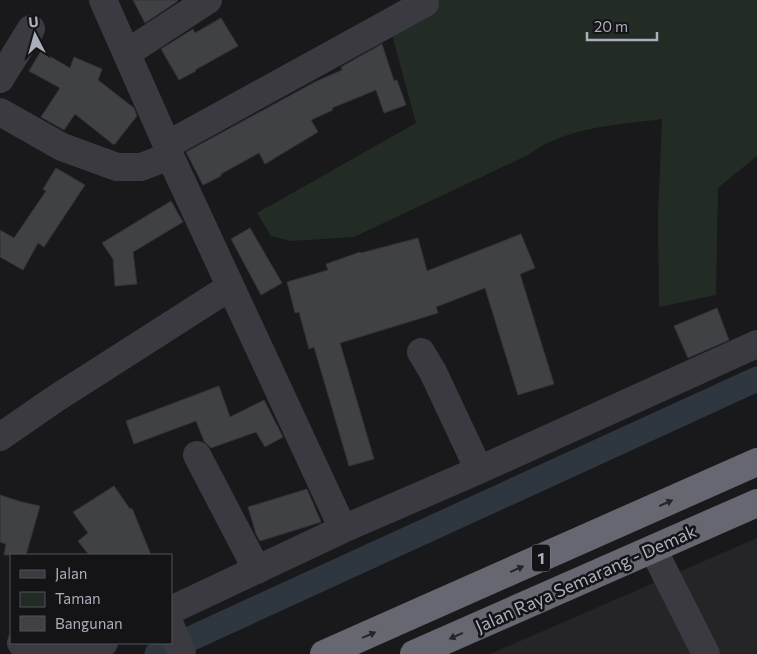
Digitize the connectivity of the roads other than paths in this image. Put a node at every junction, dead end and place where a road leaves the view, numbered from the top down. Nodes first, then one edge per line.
1 (103, 0) edge
2 (208, 0) edge
3 (425, 3) dead end
4 (31, 29) dead end
5 (127, 53) junction
6 (0, 79) edge
7 (0, 112) edge
8 (168, 151) junction
9 (230, 288) junction
10 (757, 344) edge
11 (421, 352) dead end
12 (0, 437) edge
13 (197, 455) dead end
14 (757, 462) edge
15 (479, 470) junction
16 (757, 503) edge
17 (343, 529) junction
18 (652, 549) junction
19 (257, 570) junction
20 (174, 630) edge
21 (26, 644) edge
22 (102, 644) edge
23 (324, 654) edge
24 (414, 654) edge
25 (706, 654) edge

1 - 5 street
2 - 5 street
3 - 8 street
4 - 6 street
5 - 8 street
7 - 8 street
8 - 9 street
9 - 12 street
9 - 17 street
10 - 15 street
11 - 15 street
13 - 19 street
23 -> 14 highway, 1
15 - 17 street
16 - 18 highway, Jalan Raya Semarang - Demak / 1
17 - 19 street
18 -> 24 highway, Jalan Raya Semarang - Demak / 1
18 - 25 street
19 - 20 street
21 - 22 street

